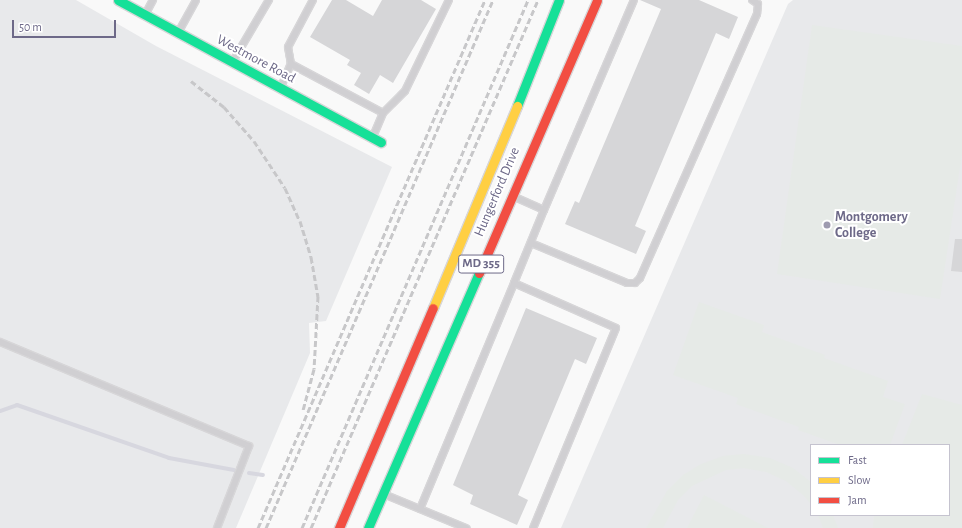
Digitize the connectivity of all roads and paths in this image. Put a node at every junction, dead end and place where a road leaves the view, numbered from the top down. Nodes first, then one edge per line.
1 (118, 0) edge
2 (153, 0) edge
3 (196, 0) edge
4 (269, 0) edge
5 (313, 0) edge
6 (449, 0) edge
7 (559, 0) edge
8 (596, 0) edge
9 (634, 0) edge
10 (752, 0) edge
11 (145, 14) junction
12 (178, 33) junction
13 (232, 62) junction
14 (291, 64) junction
15 (281, 88) junction
16 (383, 113) junction
17 (372, 137) junction
18 (382, 142) dead end
19 (507, 194) junction
20 (544, 210) junction
21 (531, 242) junction
22 (514, 283) junction
23 (0, 342) edge
24 (383, 494) junction
25 (420, 509) junction
26 (217, 528) edge
27 (338, 528) edge
28 (368, 528) edge
29 (466, 528) edge
30 (533, 528) edge

1 - 11 main road, Westmore Road
2 - 11 lane
3 - 12 lane
4 - 13 lane
5 - 14 lane
6 - 16 lane
7 - 27 main road, Hungerford Drive / MD 355
8 - 19 main road, Hungerford Drive / MD 355
9 - 20 lane
10 - 21 lane
11 - 12 main road, Westmore Road
12 - 13 main road, Westmore Road
13 - 15 main road, Westmore Road
14 - 15 lane
14 - 16 lane
15 - 17 main road, Westmore Road
16 - 17 lane
17 - 18 main road, Westmore Road
19 - 20 lane
19 - 24 main road, Hungerford Drive / MD 355
20 - 21 lane
21 - 22 lane
22 - 25 lane
22 - 30 lane
23 - 26 lane
24 - 25 lane
24 - 28 main road, Hungerford Drive / MD 355
25 - 29 lane

